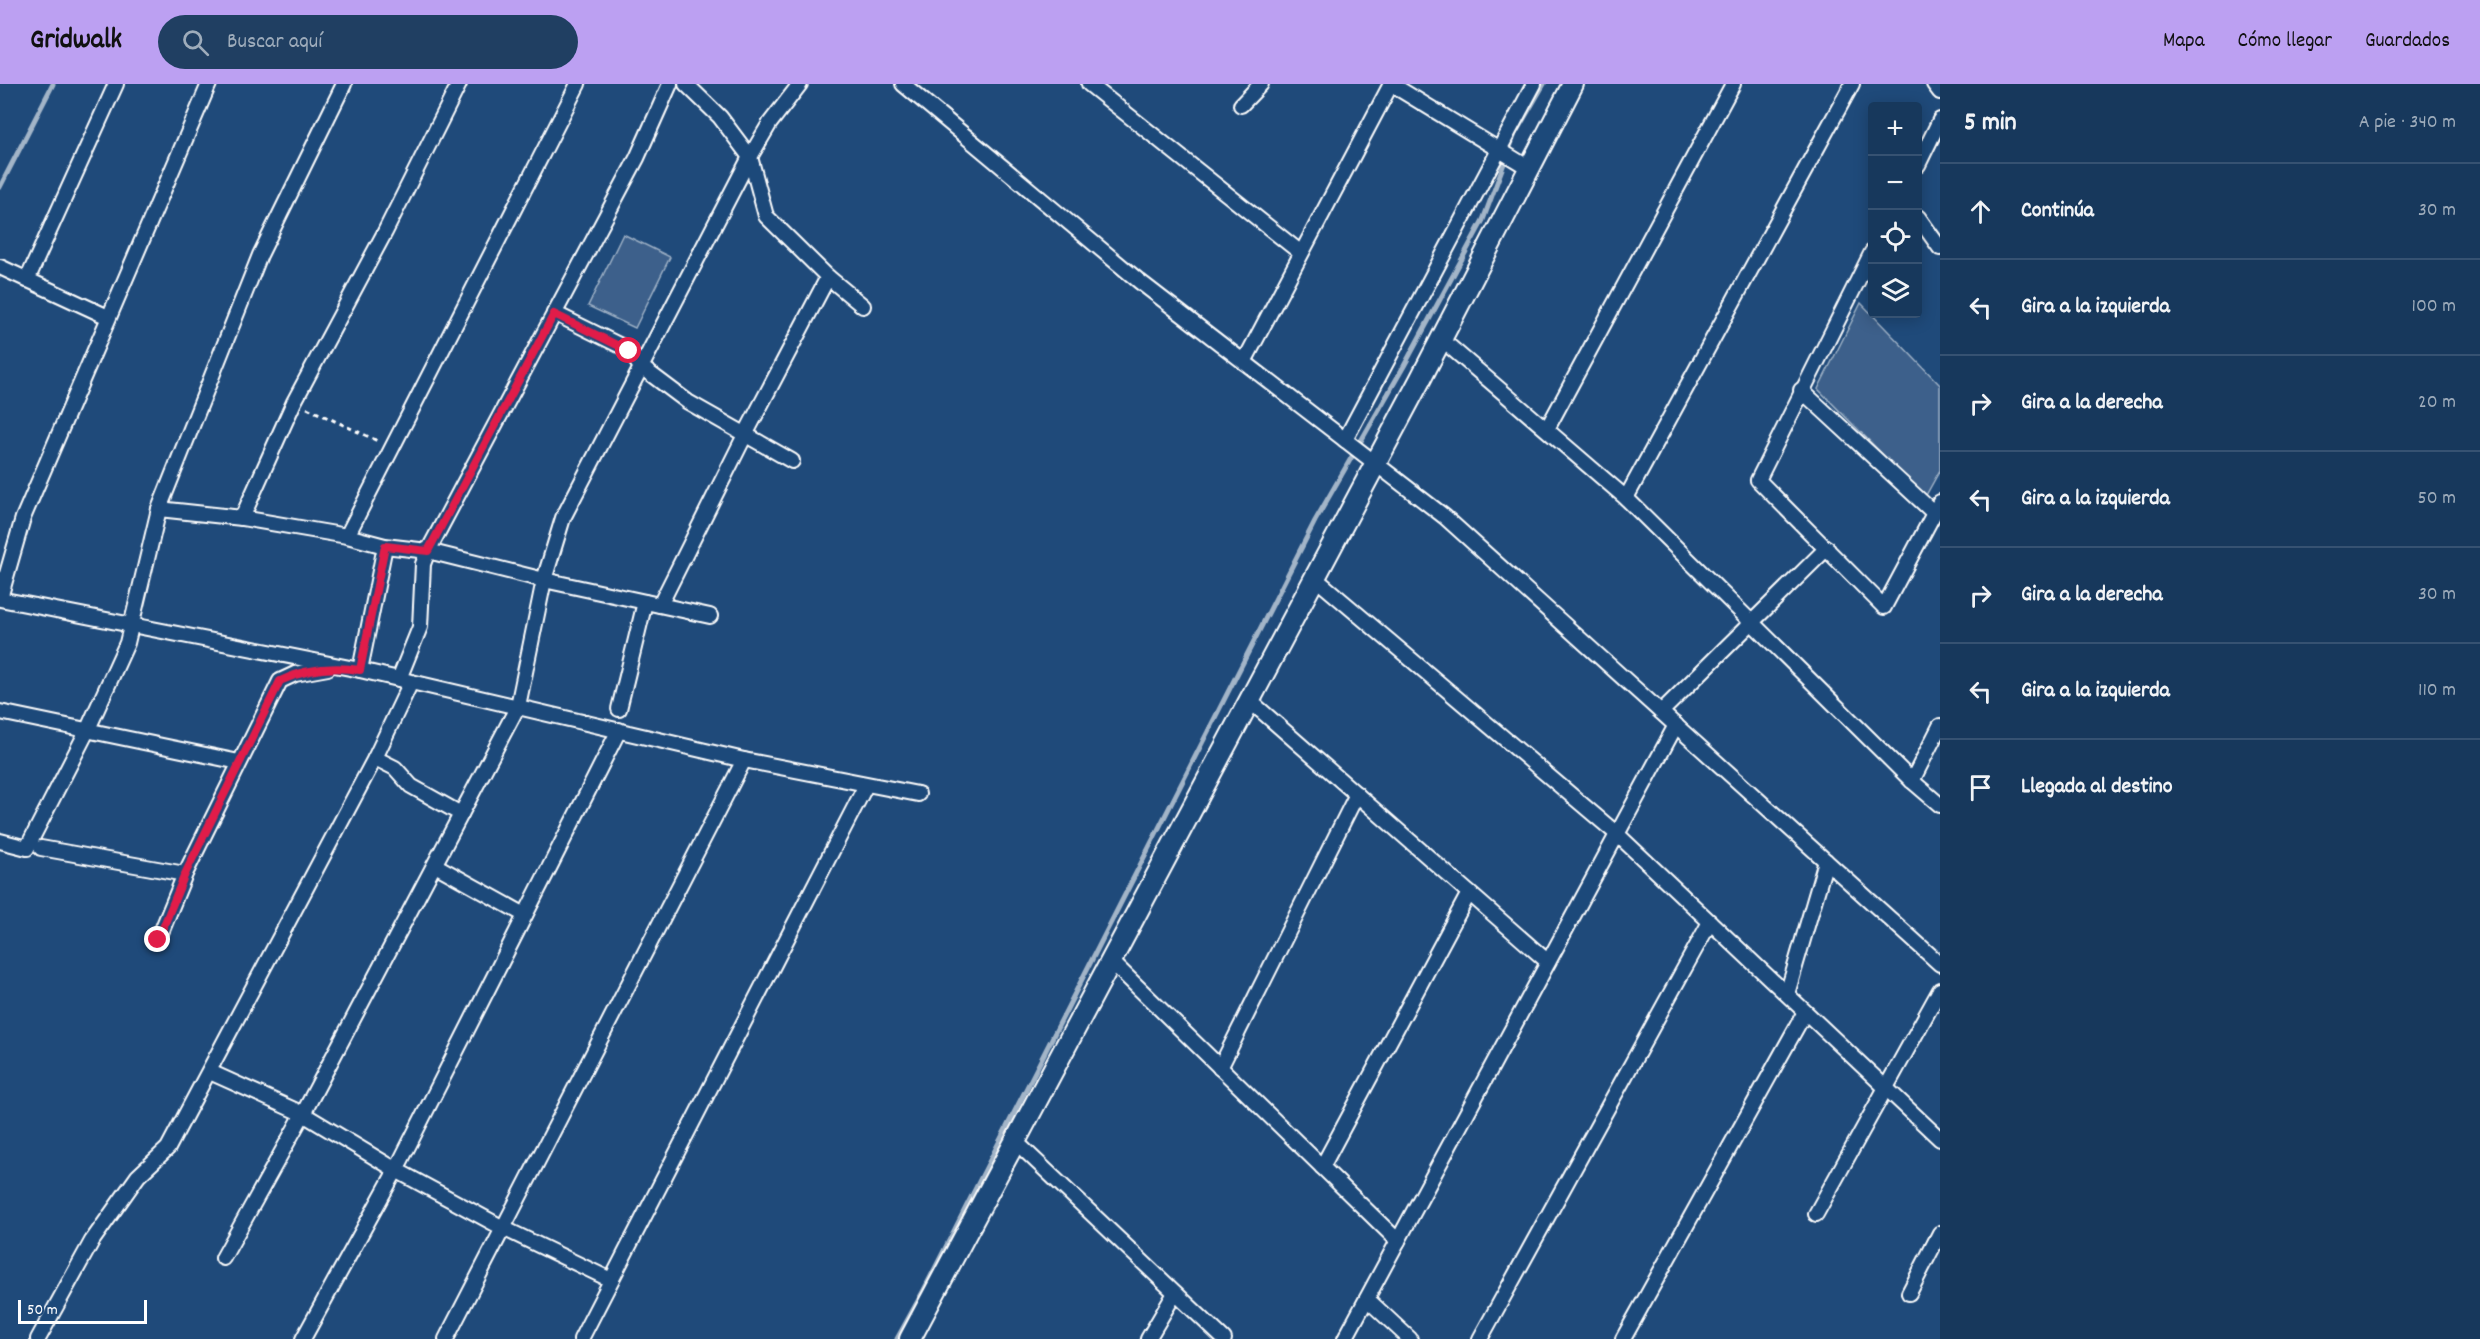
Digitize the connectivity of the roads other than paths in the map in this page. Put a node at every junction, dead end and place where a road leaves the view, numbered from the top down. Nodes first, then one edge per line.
1 (116, 84) edge
2 (209, 84) edge
3 (344, 84) edge
4 (459, 84) edge
5 (578, 84) edge
6 (670, 84) edge
7 (686, 84) edge
8 (800, 84) edge
9 (903, 84) edge
10 (1089, 84) edge
11 (1261, 84) edge
12 (1391, 84) edge
13 (1534, 84) edge
14 (1573, 84) edge
15 (1733, 84) edge
16 (1852, 84) edge
17 (1934, 84) edge
18 (1940, 92) edge
19 (1241, 105) dead end
20 (1940, 120) edge
21 (1499, 151) junction
22 (1922, 156) edge
23 (750, 157) junction
24 (1529, 168) junction
25 (1922, 224) edge
26 (1940, 248) edge
27 (1301, 253) junction
28 (1868, 260) edge
29 (0, 267) edge
30 (828, 277) junction
31 (27, 280) junction
32 (863, 306) dead end
33 (554, 314) junction
34 (108, 317) junction
35 (1441, 339) junction
36 (1244, 362) junction
37 (640, 366) junction
38 (1801, 390) junction
39 (1547, 429) junction
40 (745, 435) junction
41 (1345, 440) junction
42 (792, 461) dead end
43 (1376, 463) junction
44 (1626, 498) junction
45 (1937, 508) edge
46 (159, 509) junction
47 (242, 519) junction
48 (347, 536) junction
49 (385, 546) junction
50 (1827, 548) junction
51 (428, 551) junction
52 (1315, 578) junction
53 (544, 580) junction
54 (0, 598) edge
55 (645, 602) junction
56 (660, 605) junction
57 (710, 616) dead end
58 (1750, 622) junction
59 (130, 624) junction
60 (336, 666) junction
61 (360, 670) junction
62 (405, 680) junction
63 (1250, 700) junction
64 (518, 706) junction
65 (619, 709) dead end
66 (0, 712) edge
67 (1661, 712) junction
68 (1676, 725) junction
69 (1940, 726) edge
70 (619, 730) junction
71 (87, 731) junction
72 (375, 758) junction
73 (744, 760) junction
74 (240, 762) junction
75 (1912, 781) junction
76 (866, 785) junction
77 (918, 794) dead end
78 (1357, 794) junction
79 (1940, 805) edge
80 (461, 814) junction
81 (1617, 834) junction
82 (0, 841) edge
83 (41, 848) dead end
84 (1826, 861) junction
85 (435, 865) junction
86 (185, 874) junction
87 (1469, 893) junction
88 (525, 915) junction
89 (1710, 922) junction
90 (158, 940) dead end
91 (1111, 961) junction
92 (1548, 962) junction
93 (1940, 964) edge
94 (1940, 990) edge
95 (1786, 994) junction
96 (1805, 1012) junction
97 (1220, 1068) junction
98 (210, 1072) junction
99 (1886, 1088) junction
100 (303, 1114) junction
101 (1940, 1139) edge
102 (1015, 1141) junction
103 (1322, 1167) junction
104 (396, 1170) junction
105 (1816, 1214) dead end
106 (503, 1228) junction
107 (1940, 1233) edge
108 (1398, 1242) junction
109 (223, 1258) dead end
110 (610, 1280) junction
111 (1175, 1293) junction
112 (1909, 1293) dead end
113 (1366, 1299) junction
114 (38, 1339) edge
115 (303, 1339) edge
116 (446, 1339) edge
117 (581, 1339) edge
118 (910, 1339) edge
119 (1148, 1339) edge
120 (1224, 1339) edge
121 (1345, 1339) edge
122 (1410, 1339) edge
123 (1480, 1339) edge
124 (1623, 1339) edge

1 - 31 street
2 - 34 street
3 - 46 street
4 - 47 street
5 - 48 street
6 - 33 street
7 - 23 street
8 - 23 street
9 - 36 street
10 - 27 street
11 - 19 street
12 - 21 street
12 - 27 street
13 - 21 street
14 - 24 street
15 - 39 street
16 - 44 street
17 - 18 street
20 - 22 street
21 - 24 street
21 - 41 street
23 - 30 street
23 - 37 street
24 - 35 street
25 - 26 street
27 - 36 street
28 - 38 street
29 - 31 street
30 - 32 street
30 - 40 street
31 - 34 street
33 - 37 street
33 - 51 street
34 - 54 street
35 - 39 street
35 - 43 street
36 - 41 street
37 - 40 street
37 - 53 street
38 - 45 street
38 - 50 street
39 - 44 street
40 - 42 street
40 - 56 street
41 - 43 street
43 - 52 street
43 - 67 street
44 - 58 street
45 - 50 street
46 - 47 street
46 - 59 street
47 - 48 street
48 - 49 street
49 - 51 street
49 - 61 street
50 - 58 street
51 - 53 street
51 - 62 street
52 - 63 street
52 - 81 street
53 - 55 street
53 - 64 street
54 - 59 street
55 - 56 street
55 - 65 street
56 - 57 street
58 - 67 street
58 - 75 street
59 - 60 street
59 - 71 street
60 - 61 street
60 - 74 street
61 - 62 street
62 - 64 street
62 - 72 street
63 - 78 street
63 - 91 street
64 - 70 street
64 - 80 street
66 - 71 street
67 - 68 street
68 - 81 street
68 - 84 street
69 - 75 street
70 - 73 street
70 - 88 street
71 - 74 street
71 - 82 street
72 - 80 street
72 - 98 street
73 - 76 street
73 - 106 street
74 - 86 street
75 - 79 street
76 - 77 street
76 - 110 street
78 - 87 street
78 - 97 street
80 - 85 street
81 - 89 street
81 - 92 street
83 - 86 street
84 - 93 street
84 - 95 street
85 - 88 street
85 - 100 street
86 - 90 street
87 - 92 street
87 - 103 street
88 - 104 street
89 - 95 street
89 - 123 street
91 - 97 street
91 - 102 street
92 - 108 street
94 - 99 street
95 - 96 street
96 - 99 street
96 - 124 street
97 - 103 street
98 - 100 street
98 - 114 street
99 - 101 street
99 - 105 street
100 - 104 street
100 - 109 street
102 - 111 street
102 - 118 street
103 - 108 street
104 - 106 street
104 - 115 street
106 - 110 street
106 - 116 street
107 - 112 street
108 - 113 street
110 - 117 street
111 - 119 street
111 - 120 street
113 - 121 street
113 - 122 street

